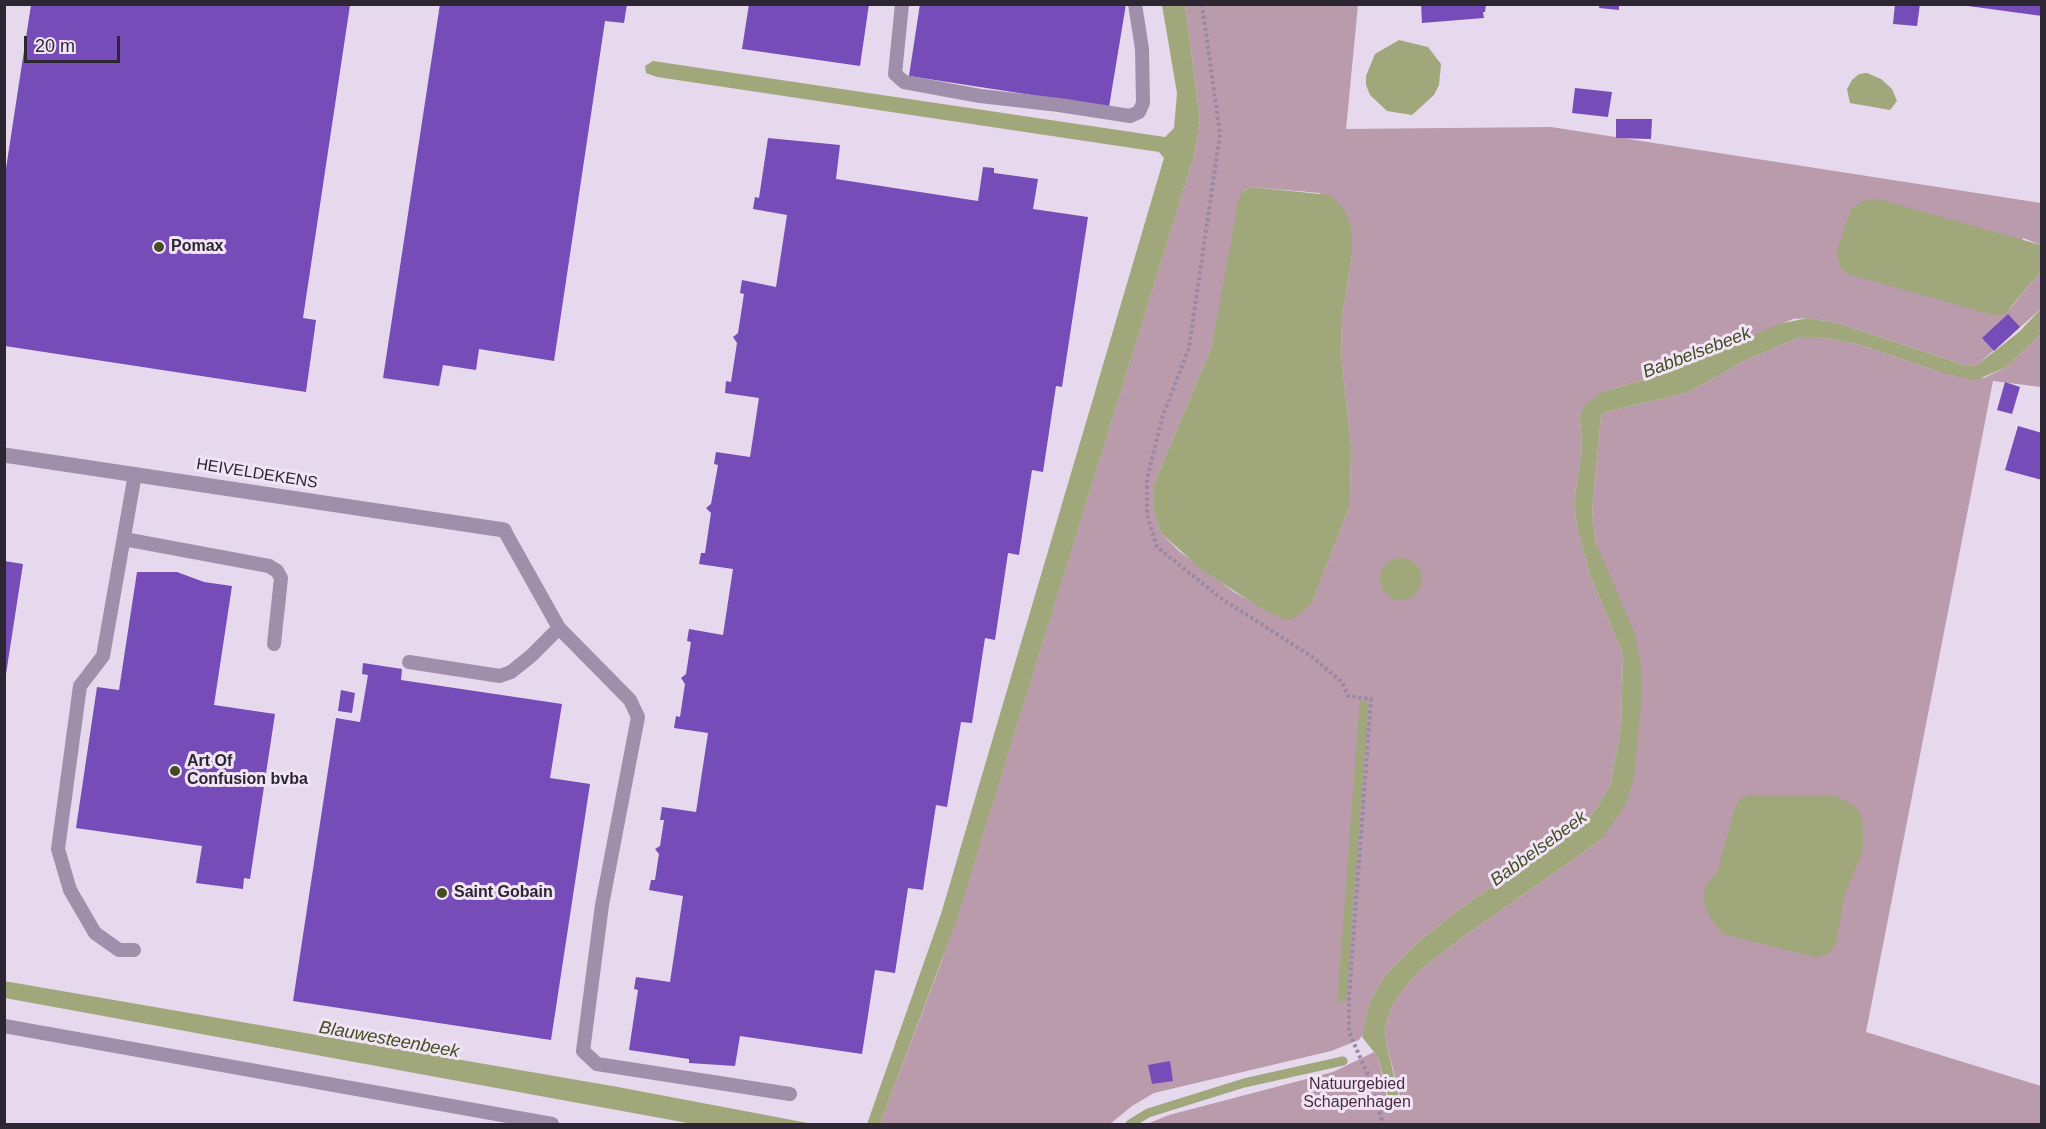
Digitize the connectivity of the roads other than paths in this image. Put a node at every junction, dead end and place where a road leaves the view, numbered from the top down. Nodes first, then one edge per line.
1 (902, 4) edge
2 (1135, 4) edge
3 (4, 455) edge
4 (135, 474) junction
5 (504, 530) joint
6 (124, 539) junction
7 (559, 628) junction
8 (274, 644) dead end
9 (409, 662) dead end
10 (134, 950) dead end
11 (4, 1026) edge
12 (790, 1094) dead end
13 (552, 1125) edge

1 - 2 lane
3 - 4 street, HEIVELDEKENS
4 - 5 street, HEIVELDEKENS
4 - 6 lane
5 - 7 lane
6 - 8 lane
6 - 10 lane
7 - 9 lane
7 - 12 lane
11 - 13 lane

